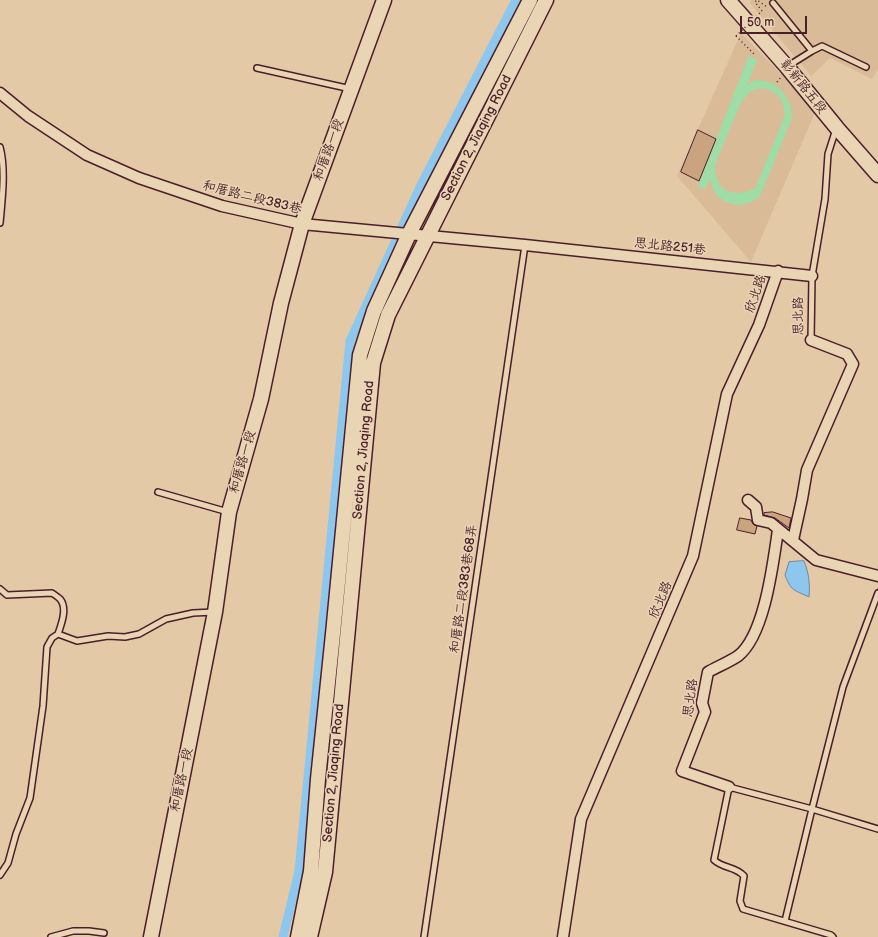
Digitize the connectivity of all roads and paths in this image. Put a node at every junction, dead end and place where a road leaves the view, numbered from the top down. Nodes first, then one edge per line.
1 (384, 0) edge
2 (530, 0) edge
3 (546, 0) edge
4 (728, 0) edge
5 (773, 3) dead end
6 (768, 8) dead end
7 (812, 51) junction
8 (754, 54) dead end
9 (787, 67) junction
10 (866, 67) dead end
11 (257, 68) dead end
12 (352, 89) junction
13 (0, 93) edge
14 (837, 128) junction
15 (0, 148) edge
16 (878, 175) edge
17 (0, 223) edge
18 (302, 224) junction
19 (401, 233) junction
20 (428, 236) junction
21 (525, 245) junction
22 (778, 271) junction
23 (812, 276) junction
24 (811, 340) joint
25 (158, 492) dead end
26 (748, 500) dead end
27 (229, 512) junction
28 (778, 530) junction
29 (793, 540) junction
30 (878, 576) edge
31 (0, 590) edge
32 (878, 593) edge
33 (215, 612) junction
34 (58, 634) junction
35 (729, 787) junction
36 (812, 809) junction
37 (878, 829) edge
38 (0, 875) edge
39 (785, 921) junction
40 (104, 933) dead end
41 (51, 937) edge
42 (151, 937) edge
43 (298, 937) edge
44 (310, 937) edge
45 (424, 937) edge
46 (563, 937) edge
47 (832, 937) edge

1 - 12 street, 和厝路一段
2 - 19 street, Section 2, Jiaqing Road
3 - 20 street, Section 2, Jiaqing Road
4 - 9 street, 彰新路五段
5 - 7 lane
6 - 8 path, bridge
7 - 9 lane
7 - 10 lane
9 - 14 street, 彰新路五段
11 - 12 lane
12 - 18 street, 和厝路一段
13 - 18 street, 和厝路二段383巷
14 - 16 street, 彰新路五段
14 - 23 lane, 思北路
15 - 17 lane
18 - 19 street, 和厝路二段383巷
18 - 27 street, 和厝路一段
19 - 20 street, 和厝路二段383巷
19 - 43 street, Section 2, Jiaqing Road
20 - 21 street, 和厝路二段383巷
20 - 44 street, Section 2, Jiaqing Road
21 - 22 street, 思北路251巷
21 - 45 lane, 和厝路二段383巷68弄
22 - 23 street, 思北路251巷
22 - 46 street, 欣北路
23 - 24 lane, 思北路
24 - 29 street, 思北路
25 - 27 lane
26 - 28 street
27 - 33 street, 和厝路一段
28 - 29 street
28 - 35 street, 思北路
29 - 30 street
31 - 34 lane
32 - 36 lane
33 - 34 lane
33 - 42 street, 和厝路一段
34 - 38 lane
35 - 36 lane
35 - 39 lane
36 - 37 lane
36 - 39 lane
39 - 47 lane
40 - 41 lane

